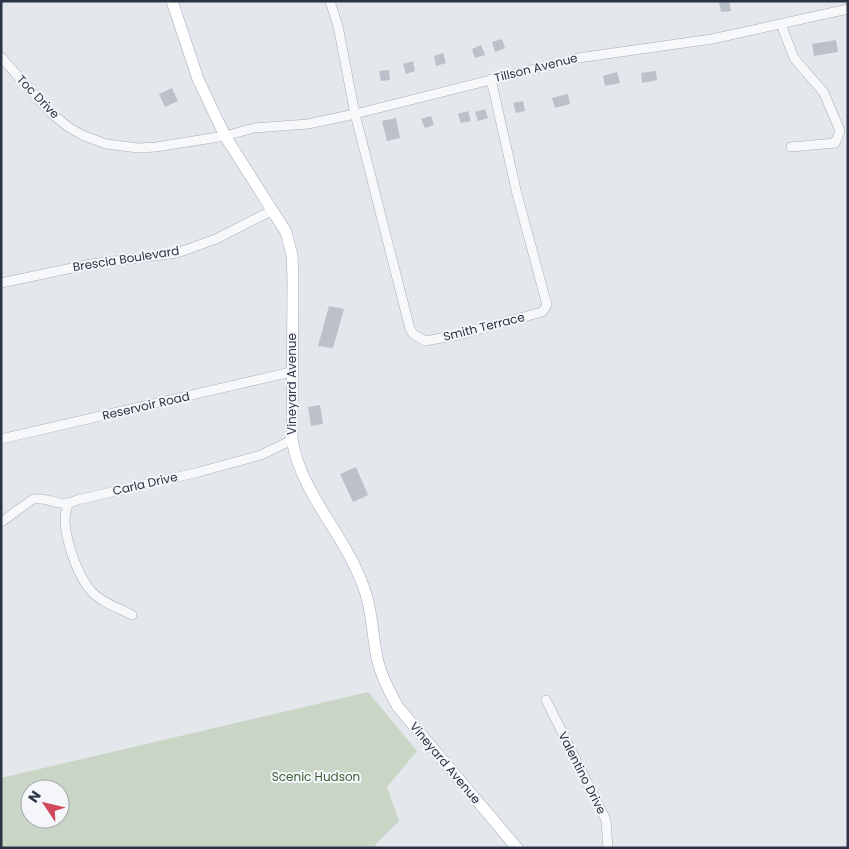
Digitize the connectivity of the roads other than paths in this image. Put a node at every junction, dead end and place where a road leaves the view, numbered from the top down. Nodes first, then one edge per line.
1 (172, 1) edge
2 (330, 1) edge
3 (848, 9) edge
4 (781, 24) junction
5 (1, 58) edge
6 (491, 79) junction
7 (355, 114) junction
8 (225, 136) junction
9 (792, 147) dead end
10 (274, 210) junction
11 (1, 282) edge
12 (291, 372) junction
13 (1, 439) edge
14 (292, 440) junction
15 (68, 505) junction
16 (1, 522) edge
17 (132, 615) dead end
18 (546, 700) dead end
19 (517, 848) edge
20 (608, 848) edge

1 - 8 main road, Vineyard Avenue
2 - 7 street, Smith Terrace
3 - 4 street, Tillson Avenue
4 - 6 street, Tillson Avenue
4 - 9 street
5 - 8 street, Toc Drive
6 - 7 street, Tillson Avenue
6 - 7 street, Smith Terrace
7 - 8 street, Tillson Avenue
8 - 10 main road, Vineyard Avenue
10 - 11 street, Brescia Boulevard
10 - 12 main road, Vineyard Avenue
12 - 13 street, Reservoir Road
12 - 14 main road, Vineyard Avenue
14 - 15 street, Carla Drive
14 - 19 main road, Vineyard Avenue
15 - 16 street
15 - 17 street
18 - 20 street, Valentino Drive

